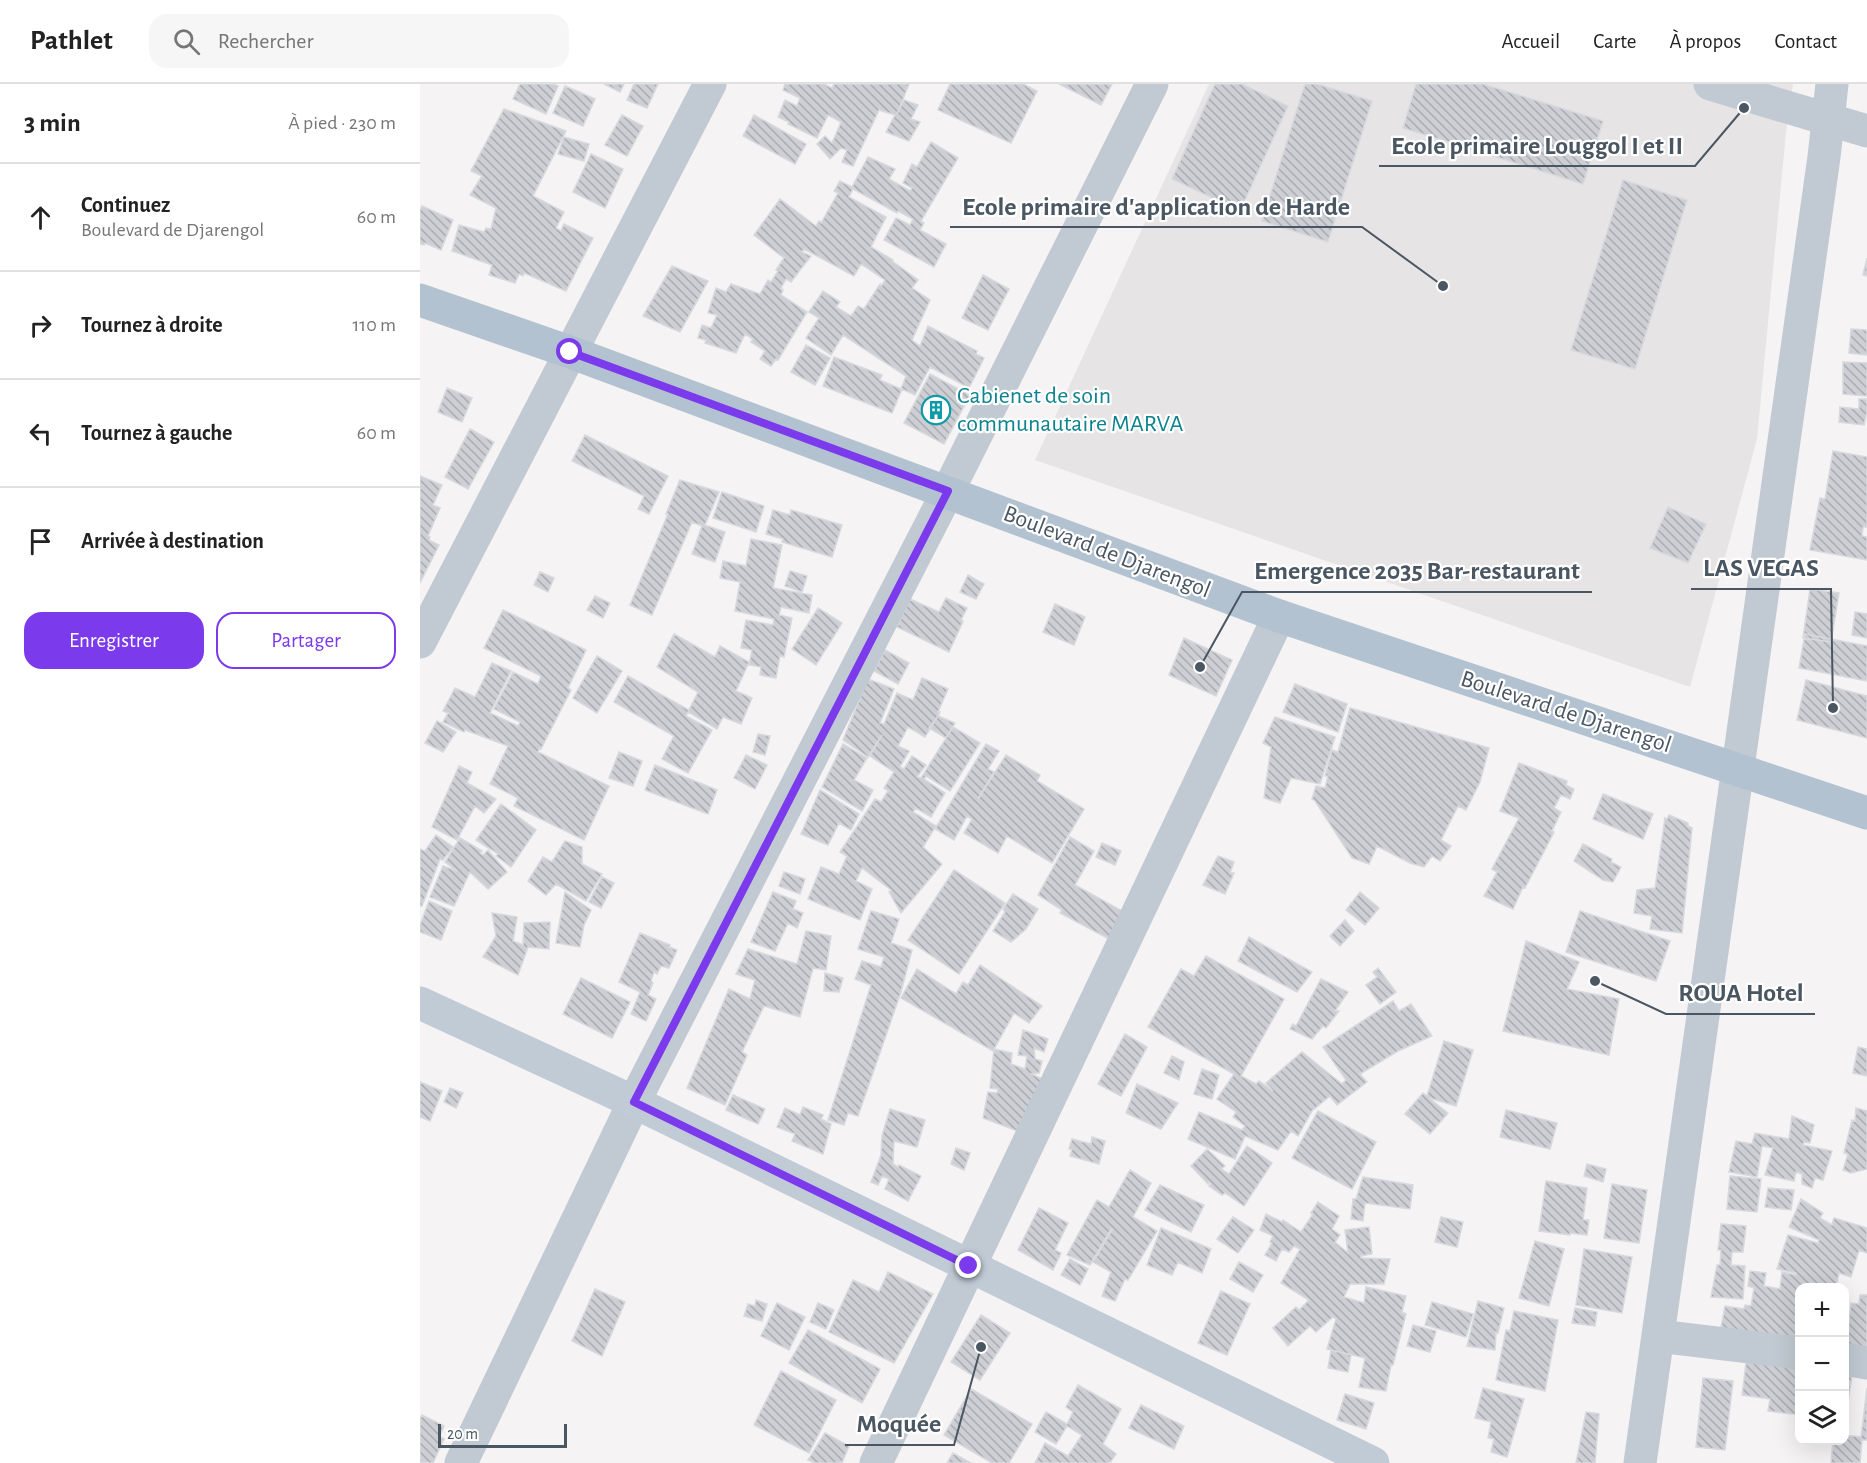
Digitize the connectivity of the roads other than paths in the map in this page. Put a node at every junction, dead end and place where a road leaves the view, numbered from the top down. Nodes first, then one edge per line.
1 (710, 84) edge
2 (1152, 84) edge
3 (1710, 84) edge
4 (1832, 84) edge
5 (1828, 120) junction
6 (1867, 131) edge
7 (420, 300) edge
8 (570, 352) junction
9 (948, 491) junction
10 (1279, 616) junction
11 (420, 642) edge
12 (1737, 769) junction
13 (1867, 813) edge
14 (420, 1003) edge
15 (634, 1102) junction
16 (969, 1266) junction
17 (1658, 1336) junction
18 (1795, 1352) edge
19 (1849, 1360) edge
20 (1867, 1363) edge
21 (461, 1463) edge
22 (876, 1463) edge
23 (1372, 1463) edge
24 (1640, 1463) edge

1 - 8 street
2 - 9 street
3 - 5 street
4 - 5 street
5 - 6 street
5 - 12 street
7 - 8 main road, Boulevard de Djarengol
8 - 9 main road, Boulevard de Djarengol
8 - 11 street
9 - 10 main road, Boulevard de Djarengol
9 - 15 street
10 - 12 main road, Boulevard de Djarengol
10 - 16 street
12 - 13 main road, Boulevard de Djarengol
12 - 17 street
14 - 15 main road
15 - 16 main road
15 - 21 street
16 - 22 street
16 - 23 main road
17 - 18 street
17 - 24 street
19 - 20 street

